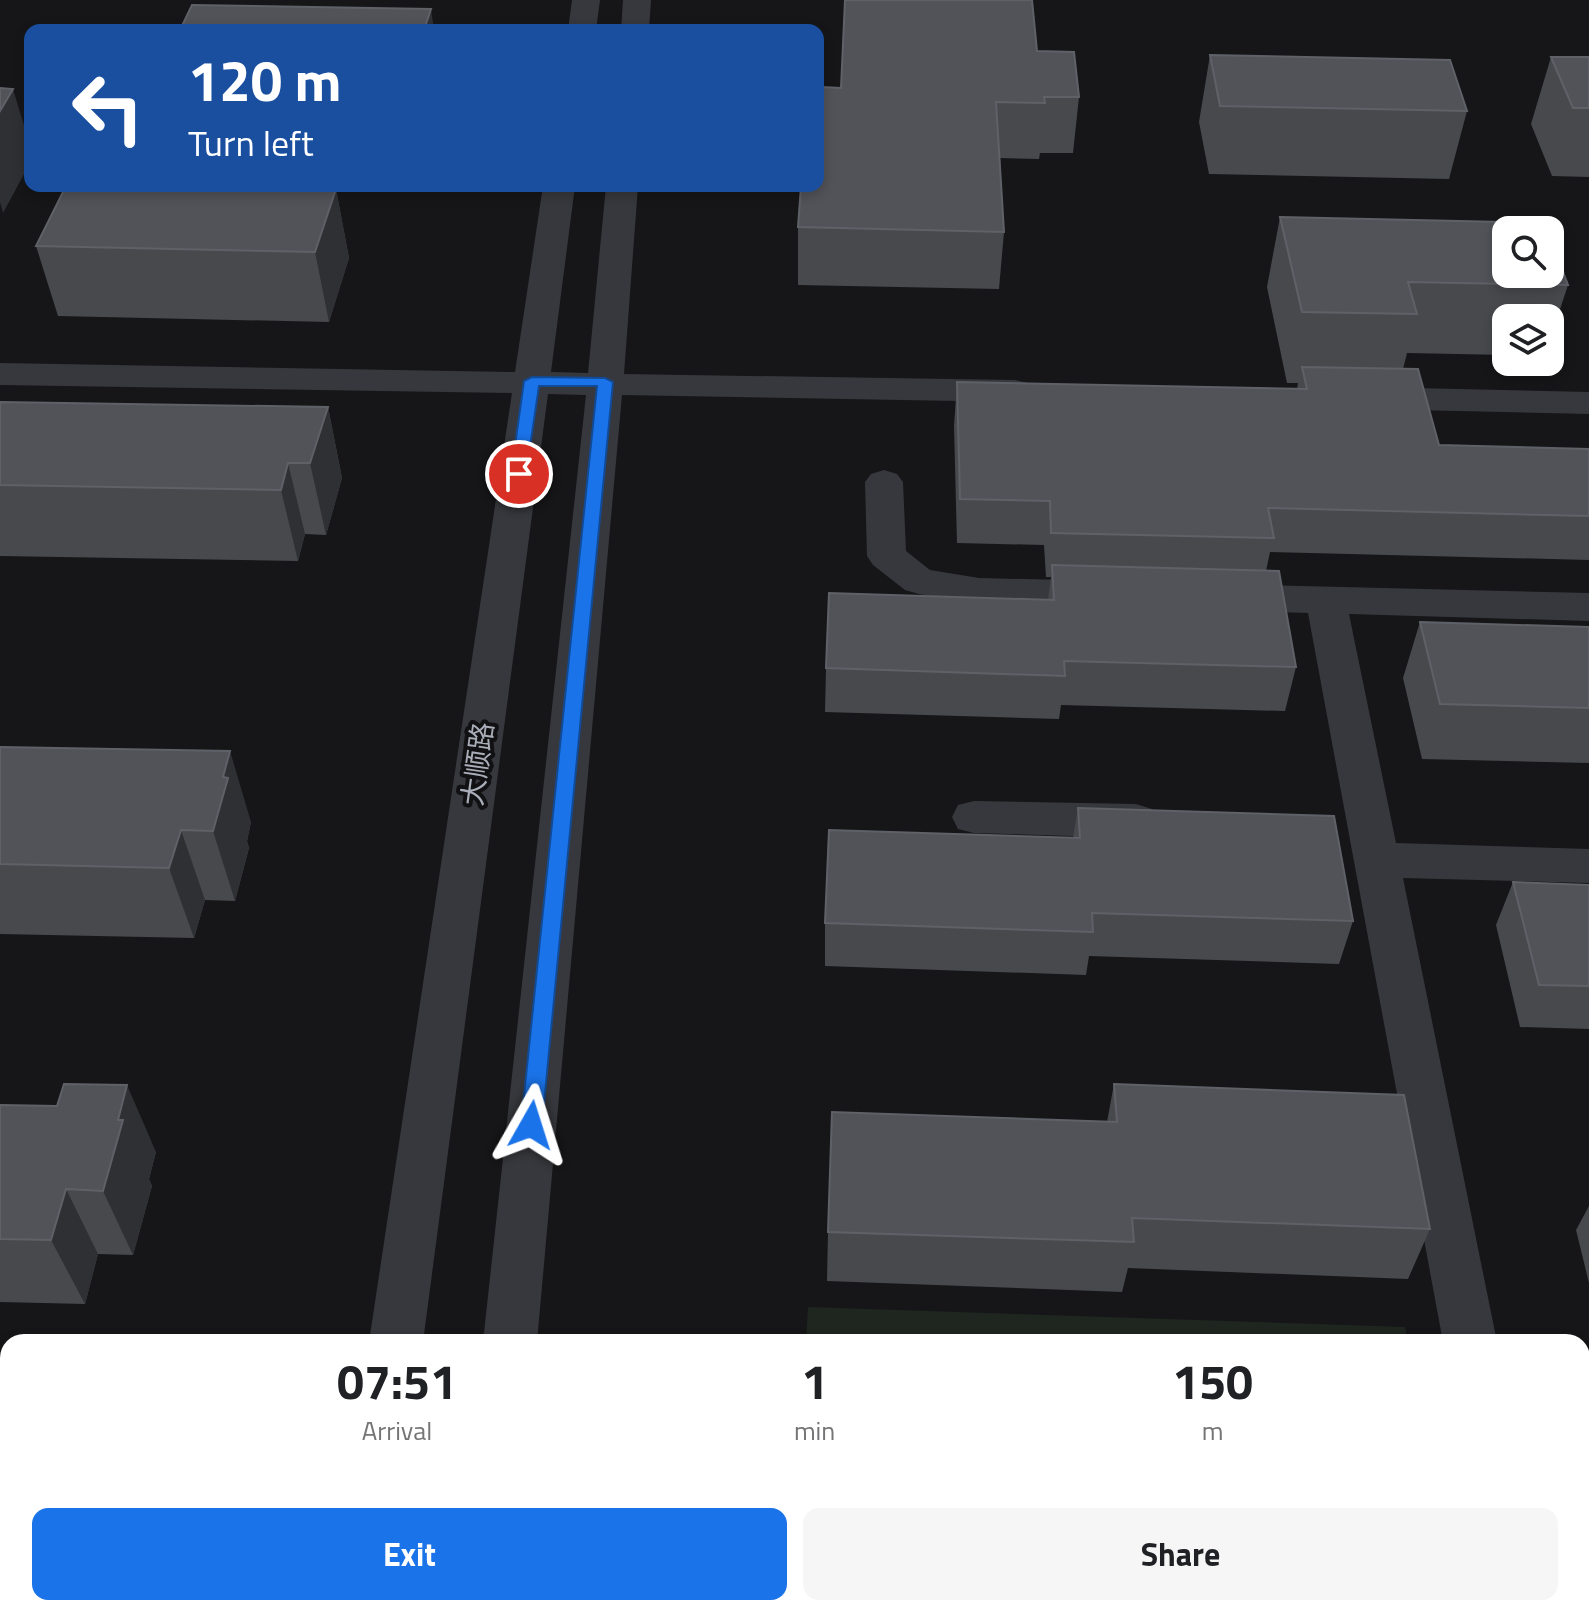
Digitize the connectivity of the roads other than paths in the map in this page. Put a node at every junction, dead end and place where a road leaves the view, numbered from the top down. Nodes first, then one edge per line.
1 (586, 0) edge
2 (637, 0) edge
3 (583, 24) edge
4 (635, 24) edge
5 (558, 192) edge
6 (621, 192) edge
7 (0, 374) edge
8 (532, 381) junction
9 (605, 382) junction
10 (1049, 392) edge
11 (1335, 398) edge
12 (1589, 403) edge
13 (884, 482) dead end
14 (1137, 595) edge
15 (1184, 596) edge
16 (1326, 600) junction
17 (1589, 607) edge
18 (974, 817) dead end
19 (1180, 823) edge
20 (1323, 826) edge
21 (1374, 844) junction
22 (1589, 866) edge
23 (397, 1334) edge
24 (511, 1334) edge
25 (1468, 1334) edge

1 - 3 street
2 - 4 street
5 - 8 street, 大顺路
6 - 9 street
7 - 8 street
8 - 9 street
8 - 23 street, 大顺路
9 - 10 street
9 - 24 street
11 - 12 street
13 - 14 street
15 - 16 street
16 - 17 street
16 - 21 street
18 - 19 street
20 - 21 street
21 - 22 street
21 - 25 street

